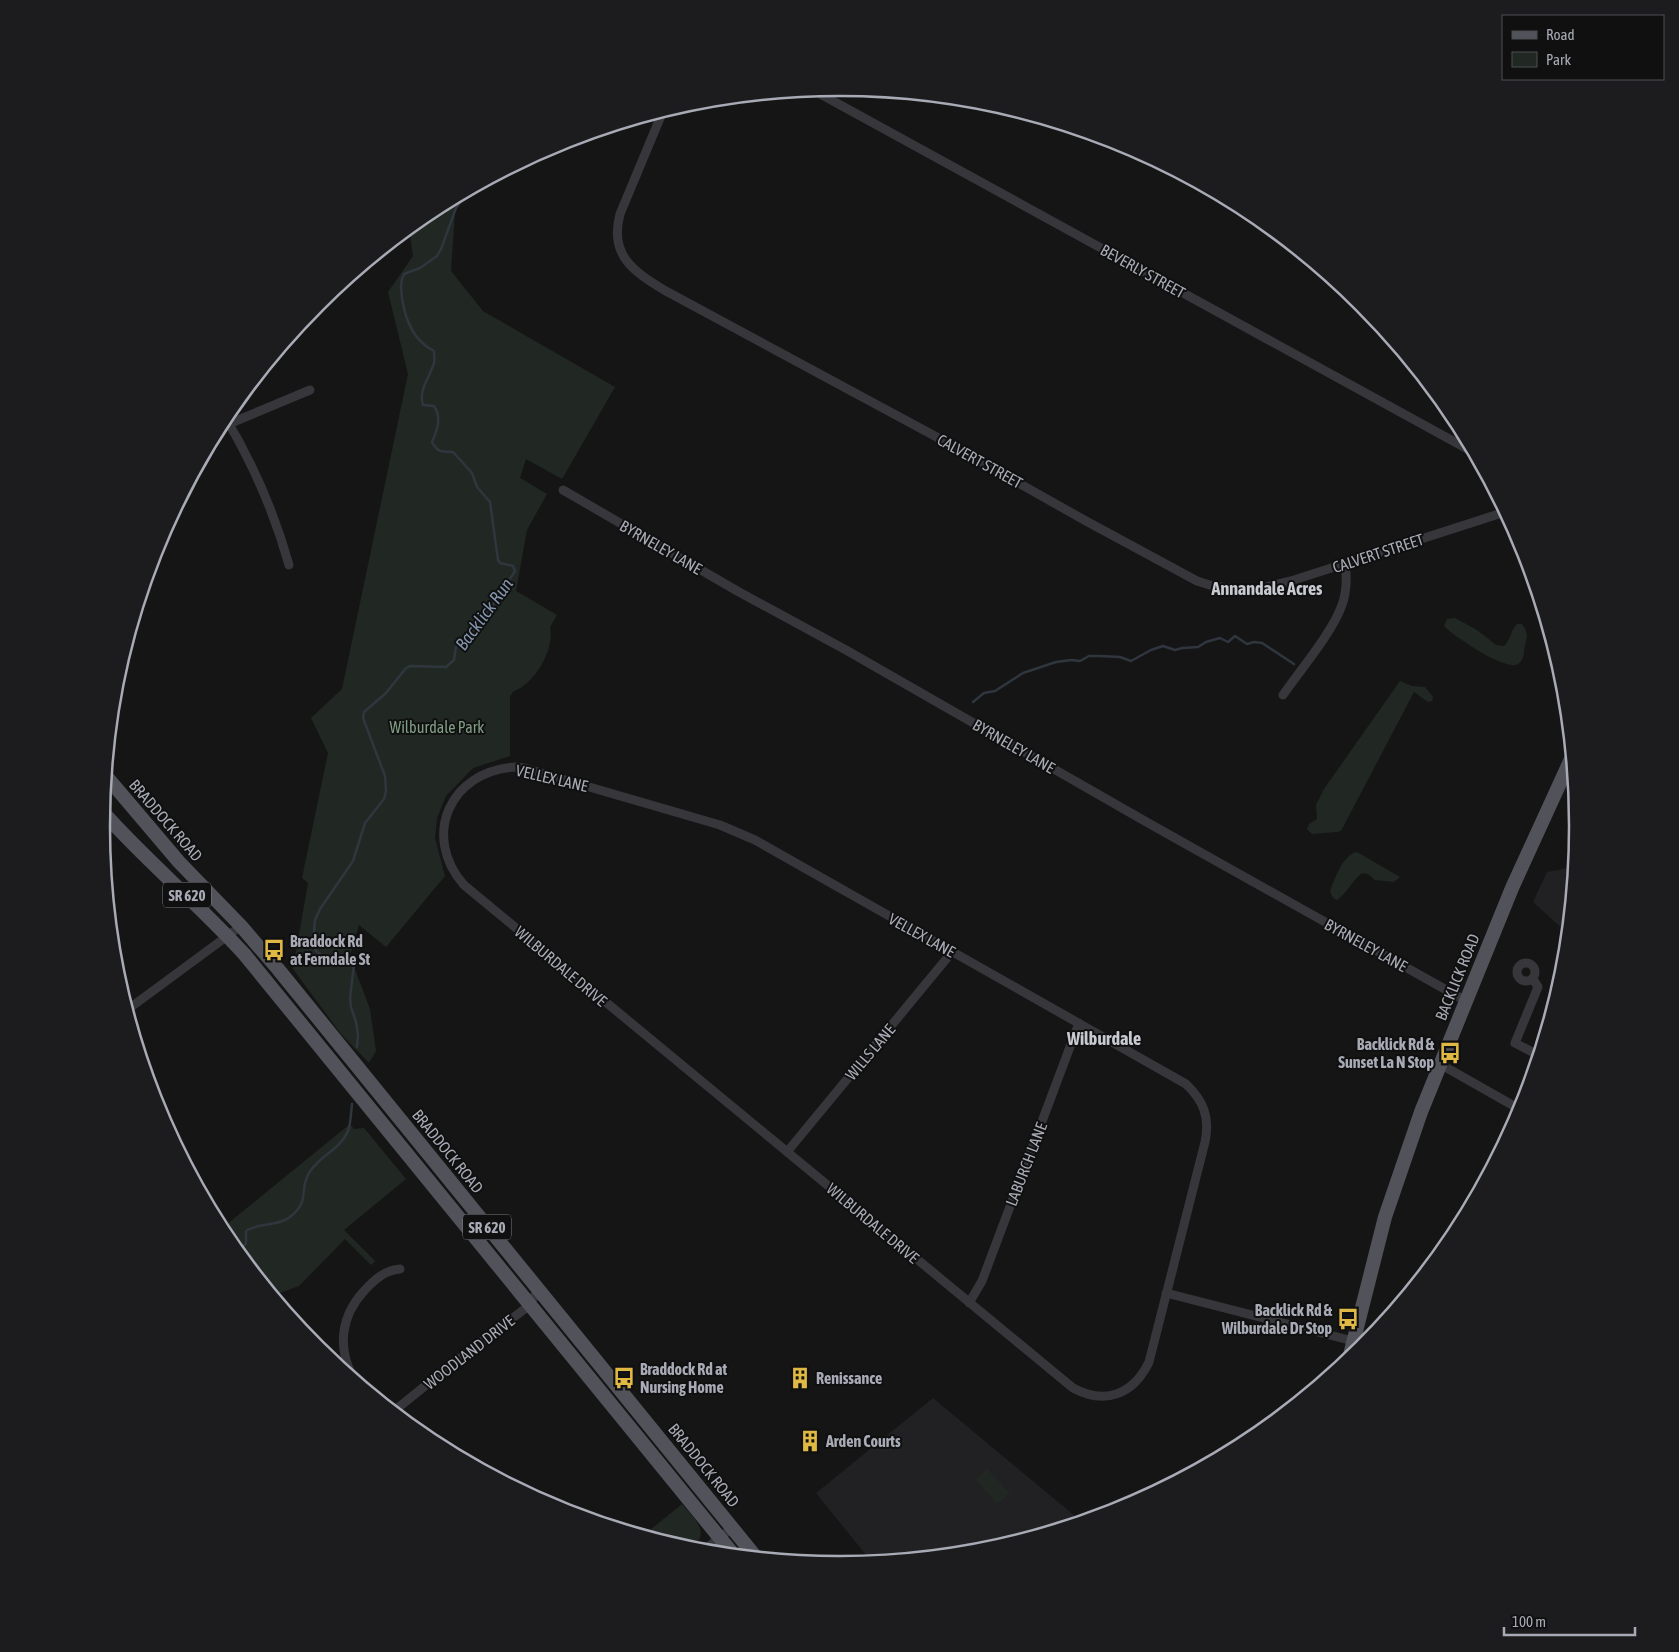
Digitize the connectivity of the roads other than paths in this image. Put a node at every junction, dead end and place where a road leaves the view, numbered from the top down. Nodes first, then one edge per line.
1 (825, 97) edge
2 (661, 119) edge
3 (310, 390) dead end
4 (236, 417) edge
5 (230, 426) edge
6 (1461, 446) edge
7 (563, 490) dead end
8 (1499, 514) edge
9 (1345, 563) junction
10 (289, 566) dead end
11 (1284, 695) dead end
12 (1567, 768) edge
13 (111, 782) edge
14 (450, 807) joint
15 (110, 819) edge
16 (241, 926) junction
17 (228, 936) junction
18 (952, 952) junction
19 (1533, 979) dead end
20 (1466, 1001) junction
21 (133, 1006) edge
22 (1079, 1023) junction
23 (1533, 1053) edge
24 (1440, 1064) junction
25 (1514, 1106) edge
26 (787, 1152) junction
27 (400, 1269) dead end
28 (538, 1289) junction
29 (1166, 1293) junction
30 (969, 1303) junction
31 (530, 1305) junction
32 (1353, 1341) junction
33 (1352, 1346) edge
34 (349, 1366) edge
35 (398, 1407) edge
36 (732, 1528) junction
37 (720, 1538) junction
38 (712, 1544) edge
39 (727, 1547) edge
40 (751, 1551) edge

1 - 6 street, BEVERLY STREET
2 - 9 street, CALVERT STREET
3 - 4 street
5 - 10 street
7 - 20 street, BYRNELEY LANE
8 - 9 street, CALVERT STREET
9 - 11 street
12 - 20 main road, BACKLICK ROAD
13 - 16 main road, BRADDOCK ROAD / SR 620
14 - 18 street, VELLEX LANE
14 - 26 street, WILBURDALE DRIVE
15 - 17 main road, BRADDOCK ROAD / SR 620
16 - 17 street
16 - 28 main road, BRADDOCK ROAD / SR 620
17 - 21 street
17 - 31 main road, BRADDOCK ROAD / SR 620
18 - 22 street, VELLEX LANE
18 - 26 street, WILLS LANE
19 - 23 street
20 - 24 main road, BACKLICK ROAD
22 - 29 street, VELLEX LANE
22 - 30 street, LABURCH LANE
24 - 25 street
24 - 32 main road, BACKLICK ROAD
26 - 30 street, WILBURDALE DRIVE
27 - 34 street
28 - 31 street, WOODLAND DRIVE
28 - 36 main road, BRADDOCK ROAD / SR 620
29 - 30 street, WILBURDALE DRIVE
29 - 32 street
31 - 35 street, WOODLAND DRIVE
31 - 37 main road, BRADDOCK ROAD / SR 620
32 - 33 main road, BACKLICK ROAD
36 - 37 street
36 - 40 main road, BRADDOCK ROAD / SR 620
37 - 38 street
37 - 39 main road, BRADDOCK ROAD / SR 620

